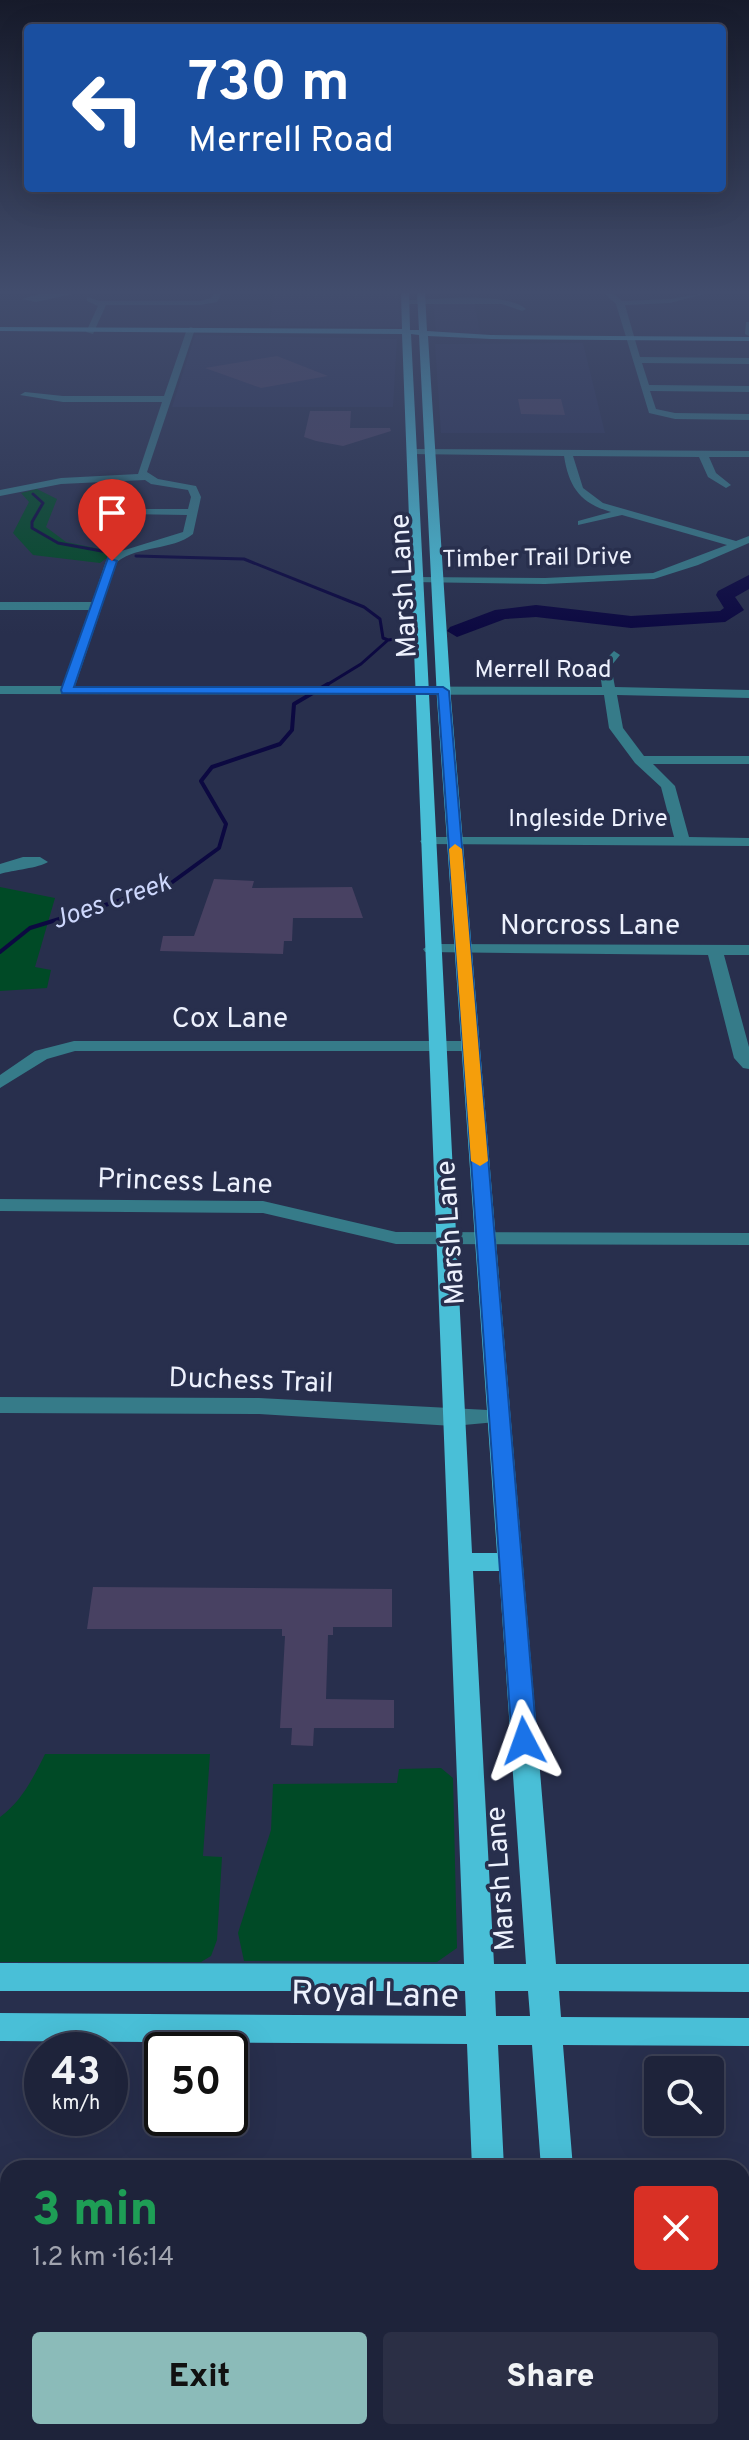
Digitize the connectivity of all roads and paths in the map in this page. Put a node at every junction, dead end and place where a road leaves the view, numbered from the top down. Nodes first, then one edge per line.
1 (164, 407) edge
2 (651, 407) edge
3 (411, 408) joint
4 (428, 408) joint
5 (749, 417) edge
6 (412, 452) junction
7 (431, 452) junction
8 (568, 453) junction
9 (702, 453) junction
10 (749, 454) edge
11 (144, 477) junction
12 (207, 485) dead end
13 (726, 485) dead end
14 (192, 488) junction
15 (0, 493) edge
16 (414, 509) junction
17 (434, 509) junction
18 (124, 511) dead end
19 (193, 512) junction
20 (621, 512) junction
21 (582, 523) dead end
22 (749, 539) edge
23 (736, 544) junction
24 (416, 580) junction
25 (438, 581) junction
26 (0, 606) edge
27 (94, 606) junction
28 (614, 655) dead end
29 (0, 690) edge
30 (67, 690) junction
31 (420, 691) junction
32 (443, 691) junction
33 (610, 691) junction
34 (749, 694) edge
35 (640, 760) junction
36 (749, 760) edge
37 (427, 841) junction
38 (455, 841) junction
39 (683, 842) junction
40 (749, 842) edge
41 (40, 862) dead end
42 (0, 869) edge
43 (431, 949) junction
44 (463, 949) junction
45 (715, 950) junction
46 (749, 950) edge
47 (436, 1046) junction
48 (471, 1046) junction
49 (749, 1064) edge
50 (0, 1083) edge
51 (0, 1205) edge
52 (445, 1238) junction
53 (485, 1238) junction
54 (749, 1239) edge
55 (0, 1405) edge
56 (499, 1416) junction
57 (453, 1418) junction
58 (459, 1562) junction
59 (511, 1562) junction
60 (0, 1977) edge
61 (479, 1978) junction
62 (543, 1978) junction
63 (749, 1978) edge
64 (0, 2027) edge
65 (481, 2032) junction
66 (547, 2032) junction
67 (749, 2032) edge
68 (488, 2160) edge
69 (556, 2160) edge

1 - 11 street
2 - 5 street
3 - 4 main road
3 - 6 main road, Marsh Lane
4 - 7 main road, Marsh Lane
6 - 7 street
6 - 16 main road, Marsh Lane
7 - 8 street
7 - 17 main road, Marsh Lane
8 - 9 street
8 - 20 street
9 - 10 street
9 - 13 street
11 - 14 street
11 - 15 street
12 - 14 street
14 - 19 street
16 - 17 main road
16 - 24 main road, Marsh Lane
17 - 25 main road, Marsh Lane
18 - 19 street
19 - 27 street
20 - 21 street
20 - 23 street
22 - 23 street, Timber Trail Drive
23 - 25 street, Timber Trail Drive
24 - 25 street, Timber Trail Drive
24 - 31 main road, Marsh Lane
25 - 32 main road, Marsh Lane
26 - 27 street
27 - 30 street
28 - 33 street
29 - 30 street, Merrell Road
30 - 31 street, Merrell Road
31 - 32 street, Merrell Road
31 - 37 main road, Marsh Lane
32 - 33 street, Merrell Road
32 - 38 main road, Marsh Lane
33 - 34 street, Merrell Road
33 - 35 street
35 - 36 street
35 - 39 street
37 - 38 street, Ingleside Drive
37 - 43 main road, Marsh Lane
38 - 39 street, Ingleside Drive
38 - 44 main road, Marsh Lane
39 - 40 street, Ingleside Drive
41 - 42 street
43 - 44 street, Norcross Lane
43 - 47 main road, Marsh Lane
44 - 45 street, Norcross Lane
44 - 48 main road, Marsh Lane
45 - 46 street, Norcross Lane
45 - 49 street
47 - 48 street, Cox Lane
47 - 50 street, Cox Lane
47 - 52 main road, Marsh Lane
48 - 53 main road, Marsh Lane
51 - 52 street, Princess Lane
52 - 53 street, Princess Lane
52 - 57 main road, Marsh Lane
53 - 54 street, Princess Lane
53 - 56 main road, Marsh Lane
55 - 57 street, Duchess Trail
56 - 57 street, Duchess Trail
56 - 59 main road, Marsh Lane
57 - 58 main road, Marsh Lane
58 - 59 main road
58 - 61 main road, Marsh Lane
59 - 62 main road, Marsh Lane
60 - 61 main road, Royal Lane
61 - 62 main road, Royal Lane
61 - 65 main road, Marsh Lane
62 - 63 main road, Royal Lane
62 - 66 main road, Marsh Lane
64 - 65 main road, Royal Lane
65 - 66 main road, Royal Lane
65 - 68 main road, Marsh Lane
66 - 67 main road, Royal Lane
66 - 69 main road, Marsh Lane

